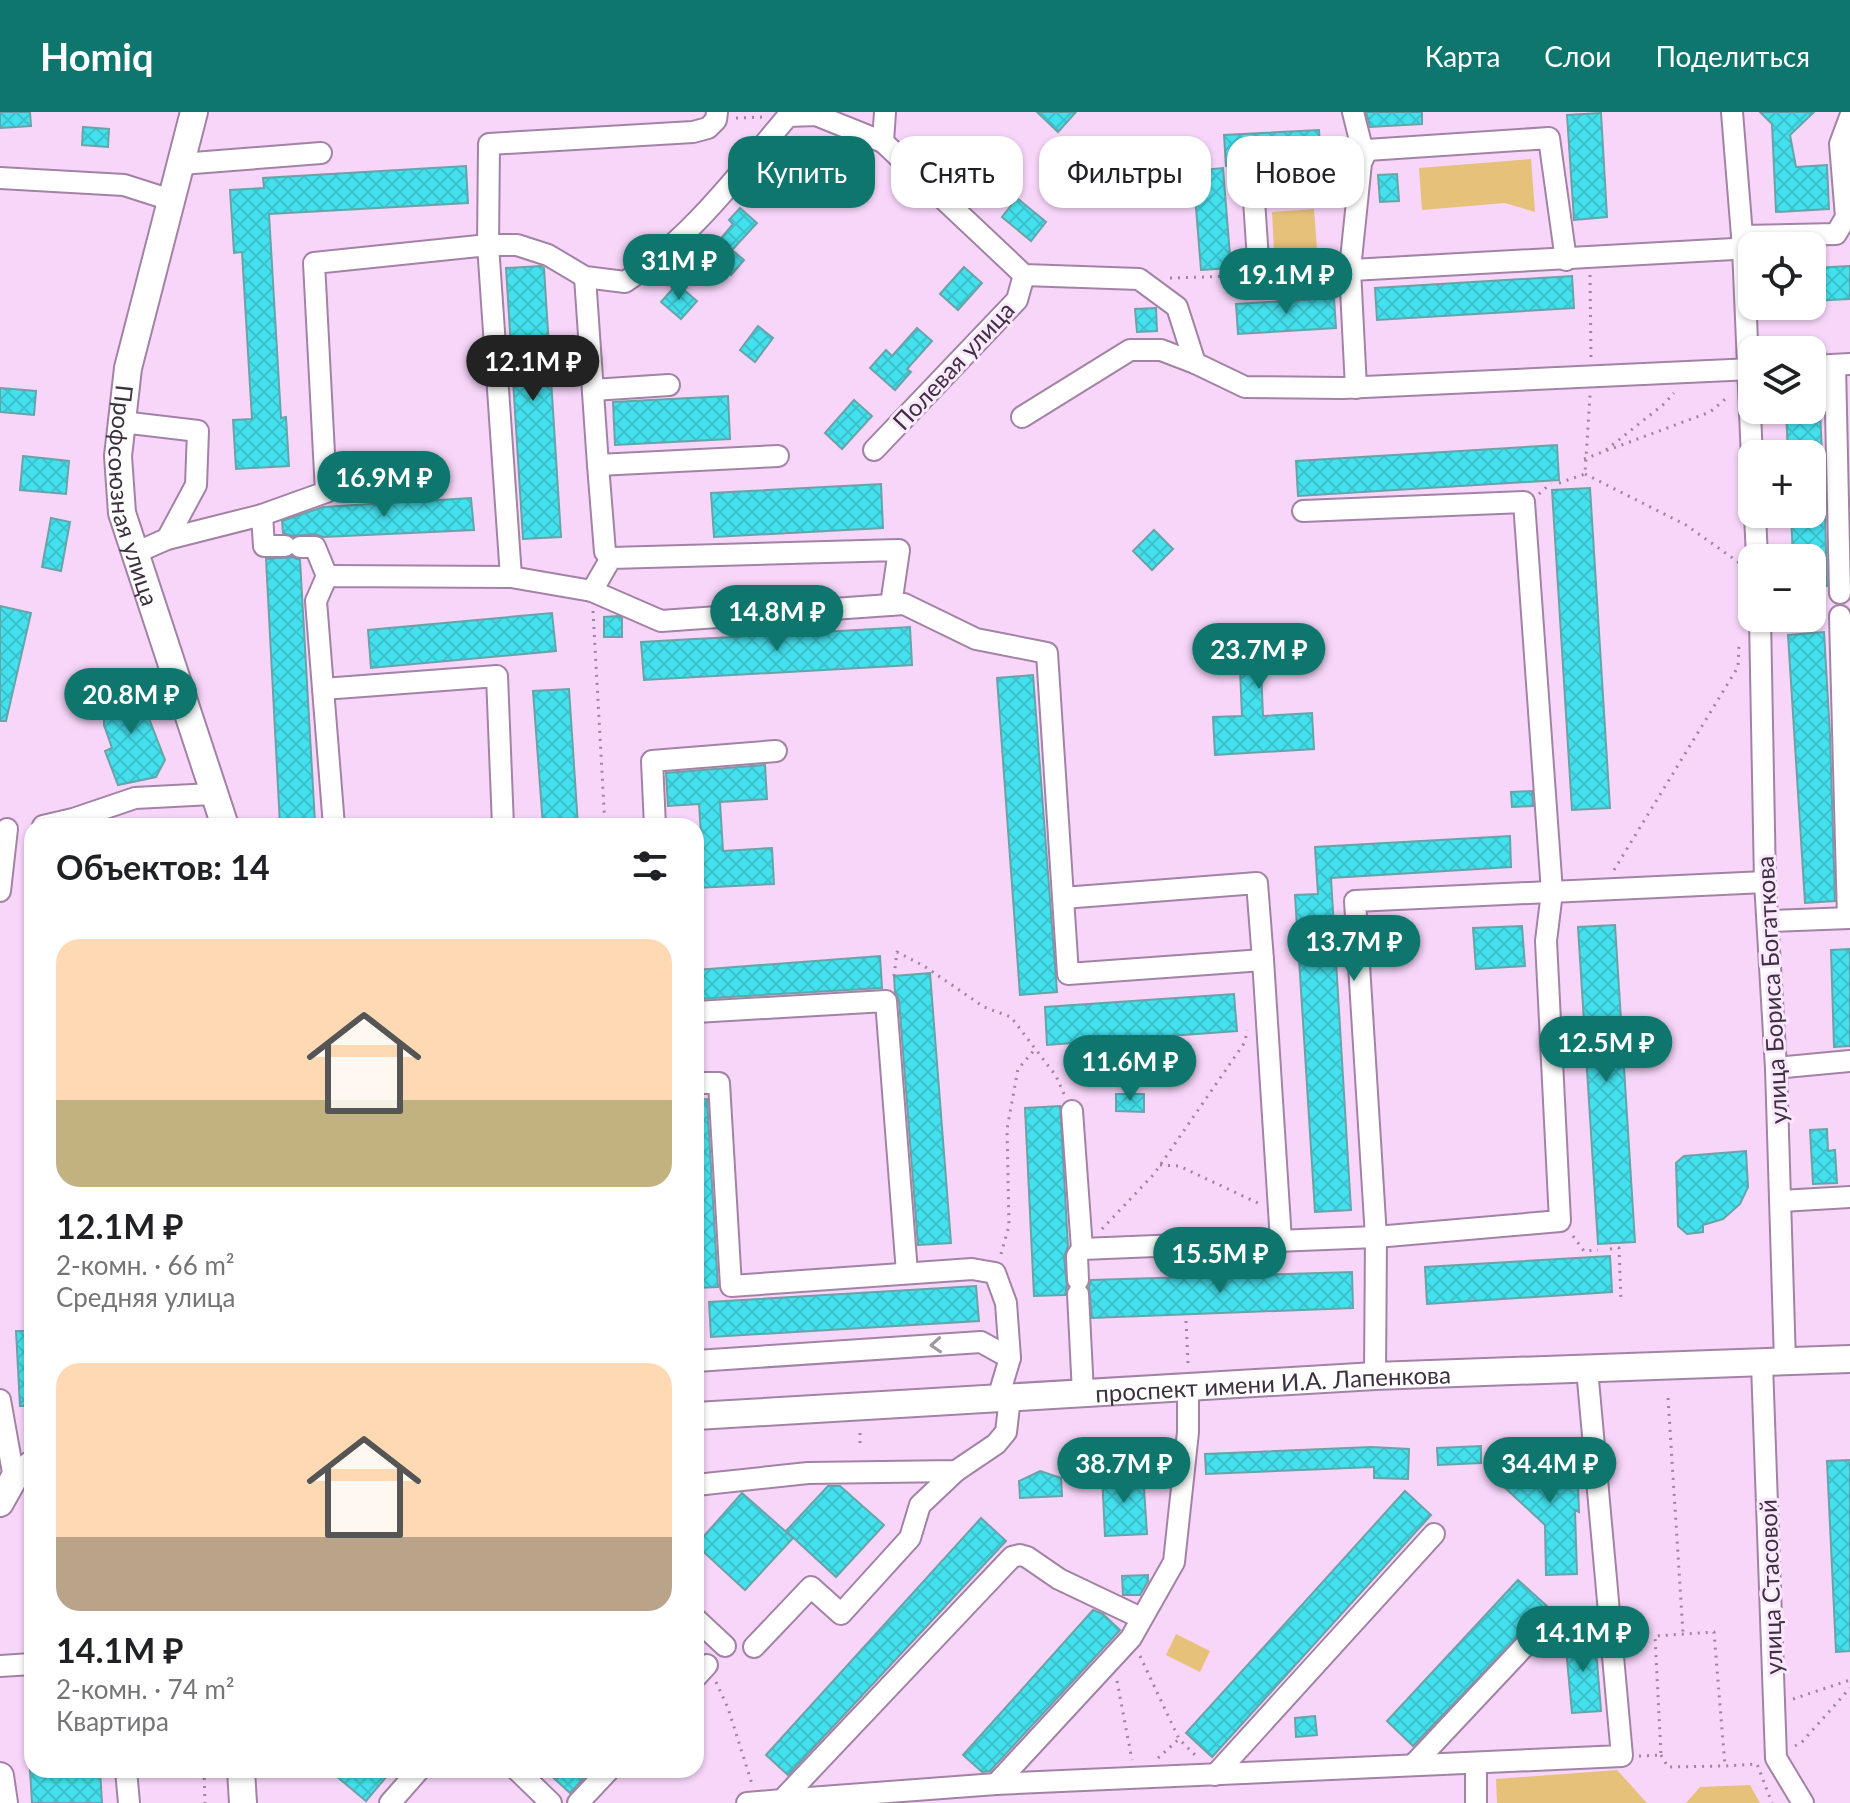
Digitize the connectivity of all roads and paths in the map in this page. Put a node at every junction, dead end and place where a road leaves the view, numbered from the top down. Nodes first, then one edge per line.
1 (194, 112) edge
2 (717, 112) edge
3 (885, 112) edge
4 (1353, 112) edge
5 (1732, 112) edge
6 (1850, 117) edge
7 (1359, 136) edge
8 (883, 142) junction
9 (321, 153) dead end
10 (1364, 156) edge
11 (181, 164) junction
12 (0, 178) edge
13 (171, 200) junction
14 (1255, 208) edge
15 (1356, 208) edge
16 (1745, 232) edge
17 (1826, 235) edge
18 (488, 245) junction
19 (1738, 245) edge
20 (1850, 245) edge
21 (1826, 246) edge
22 (1566, 260) junction
23 (1350, 269) junction
24 (1024, 275) junction
25 (1259, 275) junction
26 (585, 277) junction
27 (1139, 279) junction
28 (1195, 363) junction
29 (1842, 365) edge
30 (1738, 370) edge
31 (1691, 372) junction
32 (669, 385) dead end
33 (1356, 388) junction
34 (593, 390) junction
35 (1729, 396) dead end
36 (1022, 417) dead end
37 (122, 422) junction
38 (1843, 442) edge
39 (874, 450) dead end
40 (1603, 453) junction
41 (778, 456) dead end
42 (1584, 459) dead end
43 (598, 465) junction
44 (1585, 474) dead end
45 (1303, 511) dead end
46 (262, 515) junction
47 (167, 539) junction
48 (135, 553) junction
49 (611, 558) junction
50 (1738, 562) edge
51 (327, 576) junction
52 (511, 577) junction
53 (592, 591) junction
54 (1840, 593) dead end
55 (891, 605) junction
56 (1840, 616) dead end
57 (1768, 632) edge
58 (1739, 644) dead end
59 (323, 689) junction
60 (776, 751) dead end
61 (212, 794) junction
62 (76, 818) edge
63 (222, 818) edge
64 (333, 818) edge
65 (503, 818) edge
66 (605, 818) edge
67 (655, 818) edge
68 (24, 829) edge
69 (3, 830) edge
70 (1765, 882) junction
71 (0, 891) edge
72 (1602, 891) junction
73 (1552, 892) junction
74 (1063, 898) junction
75 (1849, 918) edge
76 (1768, 921) junction
77 (1263, 960) junction
78 (894, 976) dead end
79 (704, 1012) edge
80 (1247, 1030) dead end
81 (1036, 1048) junction
82 (1850, 1061) edge
83 (1776, 1068) junction
84 (704, 1083) edge
85 (1072, 1111) joint
86 (1160, 1165) junction
87 (1850, 1197) edge
88 (1781, 1201) junction
89 (1279, 1213) junction
90 (1560, 1221) junction
91 (1376, 1237) junction
92 (1281, 1241) junction
93 (1082, 1249) junction
94 (1610, 1249) dead end
95 (1598, 1250) dead end
96 (907, 1273) junction
97 (995, 1273) junction
98 (1621, 1301) dead end
99 (1186, 1321) dead end
100 (1010, 1358) junction
101 (1850, 1359) edge
102 (704, 1360) edge
103 (1774, 1363) junction
104 (1587, 1369) junction
105 (1375, 1376) junction
106 (1188, 1387) junction
107 (1083, 1393) junction
108 (1004, 1398) junction
109 (1668, 1398) dead end
110 (0, 1400) edge
111 (704, 1416) edge
112 (860, 1433) dead end
113 (860, 1448) dead end
114 (14, 1462) edge
115 (956, 1471) junction
116 (704, 1484) edge
117 (0, 1503) edge
118 (1434, 1534) dead end
119 (1141, 1618) junction
120 (1551, 1618) dead end
121 (704, 1626) edge
122 (1683, 1633) junction
123 (1131, 1638) junction
124 (725, 1646) dead end
125 (754, 1647) dead end
126 (1113, 1658) junction
127 (24, 1664) edge
128 (0, 1666) edge
129 (704, 1674) edge
130 (1850, 1680) edge
131 (1850, 1688) edge
132 (1775, 1705) junction
133 (1661, 1755) junction
134 (1622, 1756) junction
135 (1766, 1761) junction
136 (1476, 1763) junction
137 (1413, 1765) junction
138 (1725, 1766) junction
139 (1215, 1775) junction
140 (0, 1776) edge
141 (127, 1778) edge
142 (204, 1778) edge
143 (241, 1778) edge
144 (412, 1778) edge
145 (525, 1778) edge
146 (601, 1778) edge
147 (1135, 1778) junction
148 (996, 1784) junction
149 (756, 1802) edge
150 (781, 1802) edge
151 (4, 1803) edge
152 (129, 1803) edge
153 (205, 1803) edge
154 (243, 1803) edge
155 (390, 1803) edge
156 (551, 1803) edge
157 (578, 1803) edge
158 (747, 1803) edge
159 (1476, 1803) edge
160 (1772, 1803) edge
161 (1803, 1803) edge

1 - 11 main road, Профсоюзная улица
2 - 18 street
3 - 8 street
4 - 7 street
5 - 16 street
6 - 17 street
8 - 24 street
8 - 26 street
9 - 11 street
10 - 22 street
11 - 13 main road, Профсоюзная улица
12 - 13 street
13 - 37 main road, Профсоюзная улица
14 - 25 street
15 - 23 street
18 - 26 street
18 - 46 street
18 - 52 street
19 - 22 street
20 - 21 street
22 - 23 street
23 - 25 street
23 - 33 street
24 - 27 street
24 - 39 street, Полевая улица
25 - 27 path
26 - 34 street
27 - 28 street
28 - 33 street
28 - 36 street
29 - 38 street
30 - 31 street
31 - 33 street
31 - 40 path
32 - 34 street
34 - 43 street
35 - 40 path
37 - 47 street
37 - 48 main road, Профсоюзная улица
38 - 54 street
40 - 42 path
41 - 43 street
43 - 49 street
44 - 50 path
45 - 73 street
46 - 47 street
46 - 51 street
47 - 48 street
48 - 61 main road, Профсоюзная улица
49 - 53 street
49 - 55 street
51 - 52 street
51 - 59 street
52 - 53 street
53 - 55 street
53 - 66 path
55 - 74 street
56 - 75 street
57 - 70 street, улица Бориса Богаткова
58 - 72 path
59 - 64 street
59 - 65 street
60 - 67 street
61 - 62 street
61 - 63 main road, Профсоюзная улица
68 - 69 street
69 - 71 street
70 - 72 street
70 - 76 street, улица Бориса Богаткова
72 - 73 street
73 - 90 street
73 - 91 street
74 - 77 street
74 - 77 street
75 - 76 street
76 - 83 street, улица Бориса Богаткова
77 - 89 street
78 - 81 path
79 - 96 street
80 - 86 path
81 - 85 path
81 - 97 path
82 - 83 street
83 - 88 street, улица Бориса Богаткова
84 - 96 street
85 - 93 street
86 - 89 path
86 - 93 path
87 - 88 street
88 - 103 street, улица Бориса Богаткова
89 - 92 street
90 - 91 street
90 - 95 path
91 - 92 street
91 - 105 street
92 - 93 street
93 - 107 street
94 - 98 path
96 - 97 street
97 - 100 street
99 - 106 path
100 -> 102 street
100 - 108 street
101 - 103 main road, проспект имени И.А. Лапенкова
103 - 104 main road, проспект имени И.А. Лапенкова
103 - 132 street, улица Стасовой
104 - 105 main road, проспект имени И.А. Лапенкова
104 - 134 street
105 - 106 main road, проспект имени И.А. Лапенкова
106 - 107 main road, проспект имени И.А. Лапенкова
106 - 119 street
107 - 108 main road, проспект имени И.А. Лапенкова
108 - 111 main road, проспект имени И.А. Лапенкова
108 - 115 street
109 - 122 path
110 - 114 street
112 - 113 path
114 - 117 main road
115 - 116 street
115 - 125 street
118 - 139 street
119 - 123 street
119 - 150 street
120 - 137 street
121 - 124 street
122 - 133 path
122 - 138 path
123 - 126 street
123 - 139 path
126 - 147 path
126 - 148 street
127 - 128 street
129 - 149 path
130 - 132 path
131 - 135 path
132 - 135 street, улица Стасовой
133 - 134 path
133 - 138 path
134 - 136 street
135 - 138 path
135 - 160 path
135 - 161 street, улица Стасовой
136 - 137 street
136 - 159 street
137 - 139 street
139 - 147 street
140 - 151 main road
141 - 152 street
142 - 153 path
143 - 154 main road
144 - 155 street
145 - 156 street
146 - 157 street
147 - 148 street
148 - 150 street
149 - 150 street
149 - 158 street

